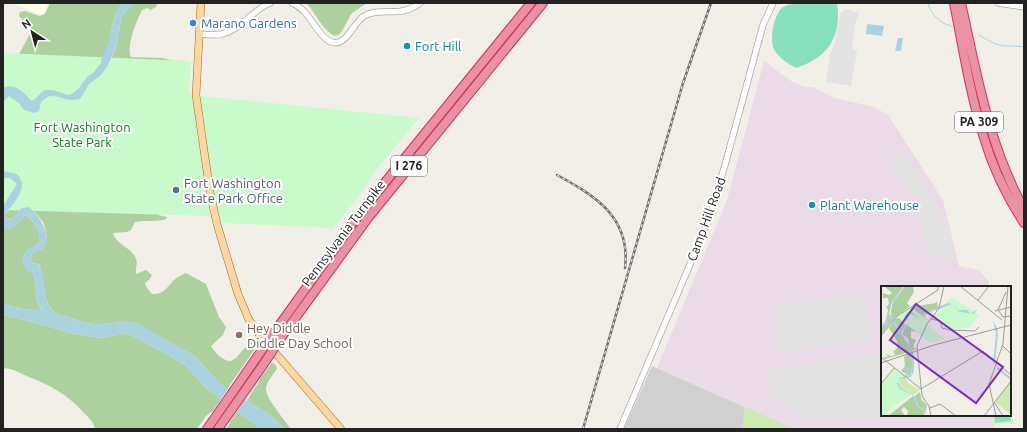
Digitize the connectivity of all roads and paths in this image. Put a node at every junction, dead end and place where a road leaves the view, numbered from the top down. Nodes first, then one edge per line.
1 (201, 3) edge
2 (270, 3) edge
3 (292, 3) edge
4 (420, 3) edge
5 (531, 3) edge
6 (543, 3) edge
7 (773, 3) edge
8 (954, 3) edge
9 (962, 3) edge
10 (998, 3) edge
11 (1024, 7) edge
12 (960, 14) junction
13 (200, 34) junction
14 (1024, 209) edge
15 (1024, 223) edge
16 (219, 428) edge
17 (207, 429) edge
18 (342, 429) edge
19 (620, 429) edge

1 - 13 main road
2 - 13 street
3 - 4 street
5 - 17 highway, Pennsylvania Turnpike / I 276, bridge
6 - 16 highway, Pennsylvania Turnpike / I 276, bridge
7 - 19 street, Camp Hill Road
8 - 12 highway, PA 309
9 - 12 highway, PA 309
10 - 11 street
12 - 14 highway, PA 309
12 - 15 highway, PA 309
13 - 18 main road

